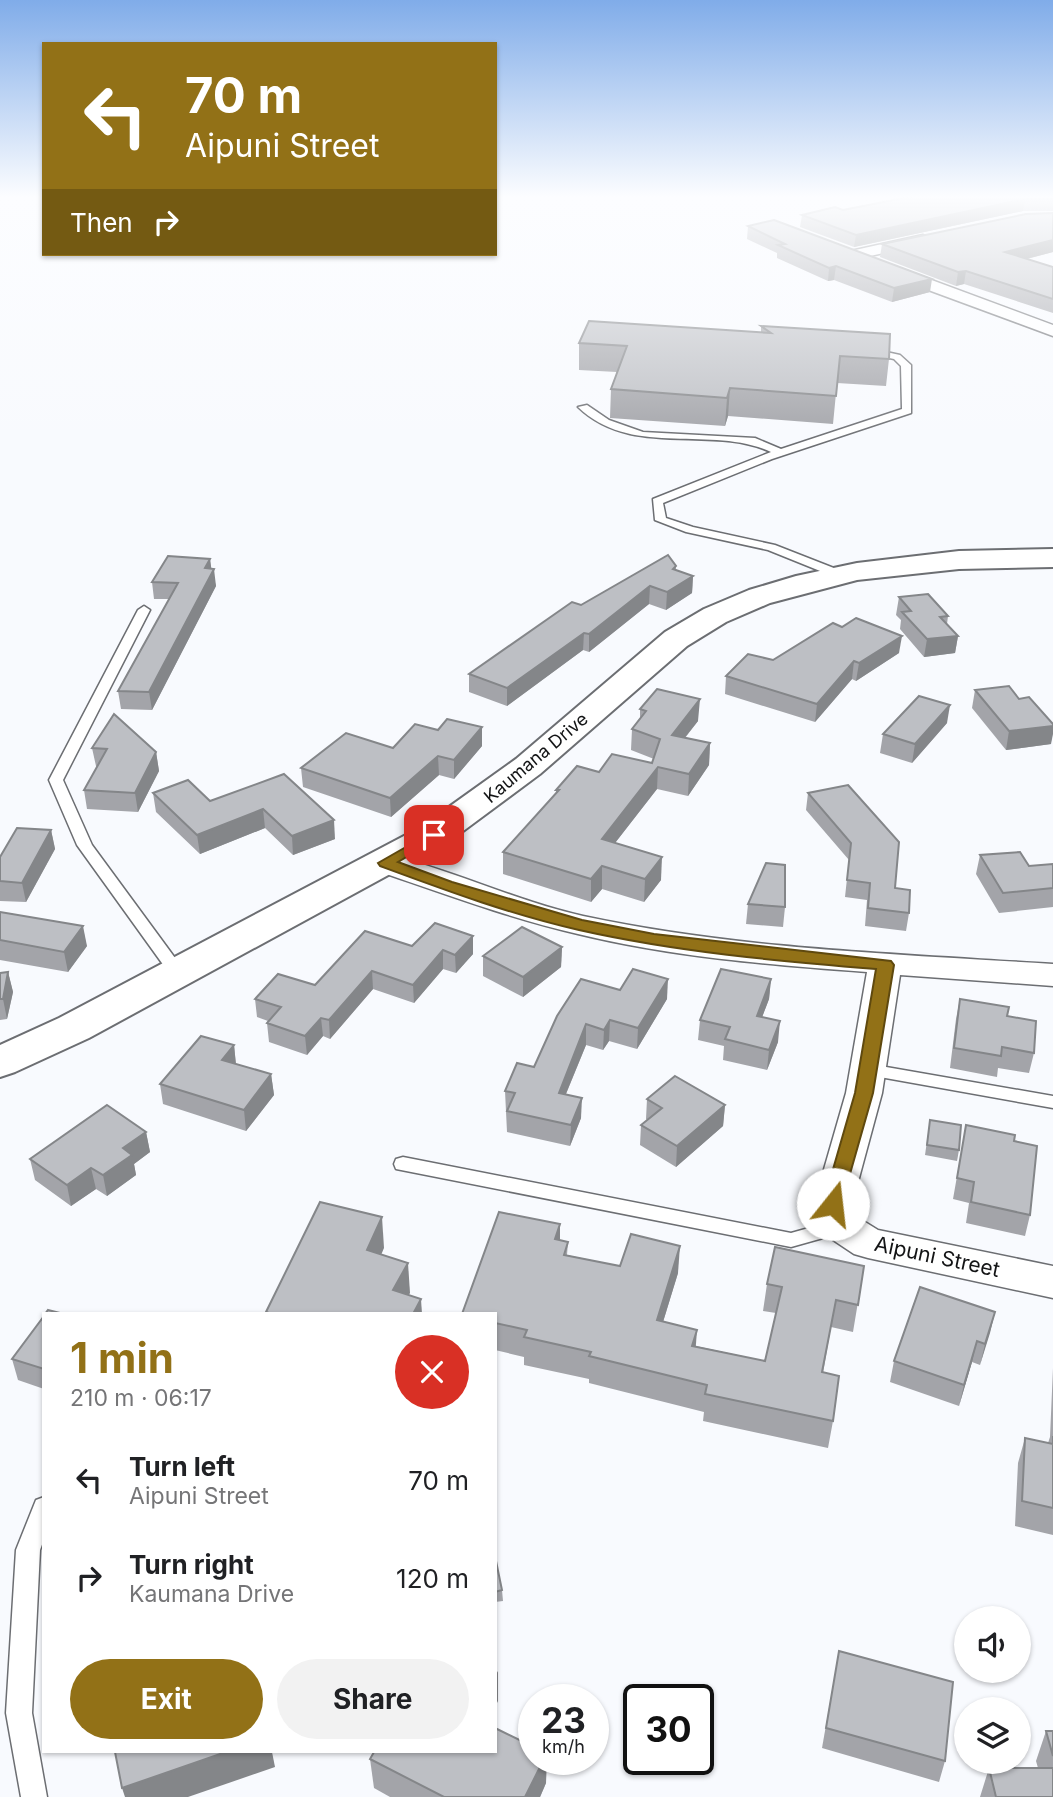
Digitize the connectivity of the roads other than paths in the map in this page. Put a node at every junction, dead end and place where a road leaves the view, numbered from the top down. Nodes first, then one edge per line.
1 (917, 280) edge
2 (1053, 331) edge
3 (851, 350) edge
4 (583, 407) dead end
5 (780, 453) junction
6 (1053, 558) edge
7 (840, 575) junction
8 (144, 610) dead end
9 (386, 863) junction
10 (885, 965) junction
11 (178, 973) junction
12 (1053, 975) edge
13 (0, 1062) edge
14 (869, 1070) junction
15 (1053, 1102) edge
16 (403, 1164) dead end
17 (841, 1226) junction
18 (1053, 1282) edge
19 (42, 1512) edge
20 (34, 1797) edge

1 - 2 street
3 - 5 lane
4 - 5 lane
5 - 7 lane
6 - 7 street, Kaumana Drive
7 - 9 street, Kaumana Drive
8 - 11 lane
9 - 10 street
9 - 11 street, Kaumana Drive
10 - 12 street
10 - 14 street
11 - 13 street, Kaumana Drive
14 - 15 lane
14 - 17 street
16 - 17 lane
17 - 18 street, Aipuni Street
19 - 20 lane

